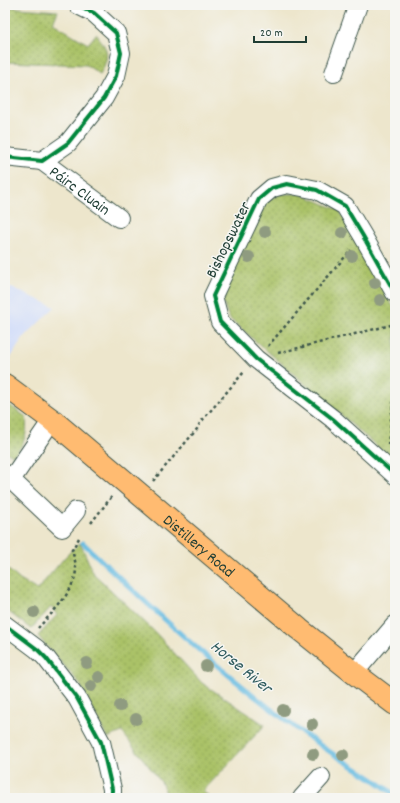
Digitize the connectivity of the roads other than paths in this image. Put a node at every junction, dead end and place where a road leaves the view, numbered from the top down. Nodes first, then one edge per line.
1 (78, 5) edge
2 (358, 5) edge
3 (334, 73) dead end
4 (5, 157) edge
5 (42, 161) junction
6 (119, 218) dead end
7 (395, 293) edge
8 (5, 385) edge
9 (52, 420) junction
10 (395, 475) edge
11 (8, 477) edge
12 (76, 511) dead end
13 (5, 625) edge
14 (395, 625) edge
15 (354, 673) junction
16 (395, 704) edge
17 (321, 777) dead end
18 (112, 798) edge
19 (302, 798) edge

1 - 5 street, Páirc Cluain
2 - 3 street
4 - 5 street, Páirc Cluain
5 - 6 street, Páirc Cluain
7 - 10 street, Bishopswater
8 - 9 main road, Distillery Road
9 - 11 street
9 - 15 main road, Distillery Road
11 - 12 street
13 - 18 street
14 - 15 street
15 - 16 main road, Distillery Road
17 - 19 street

